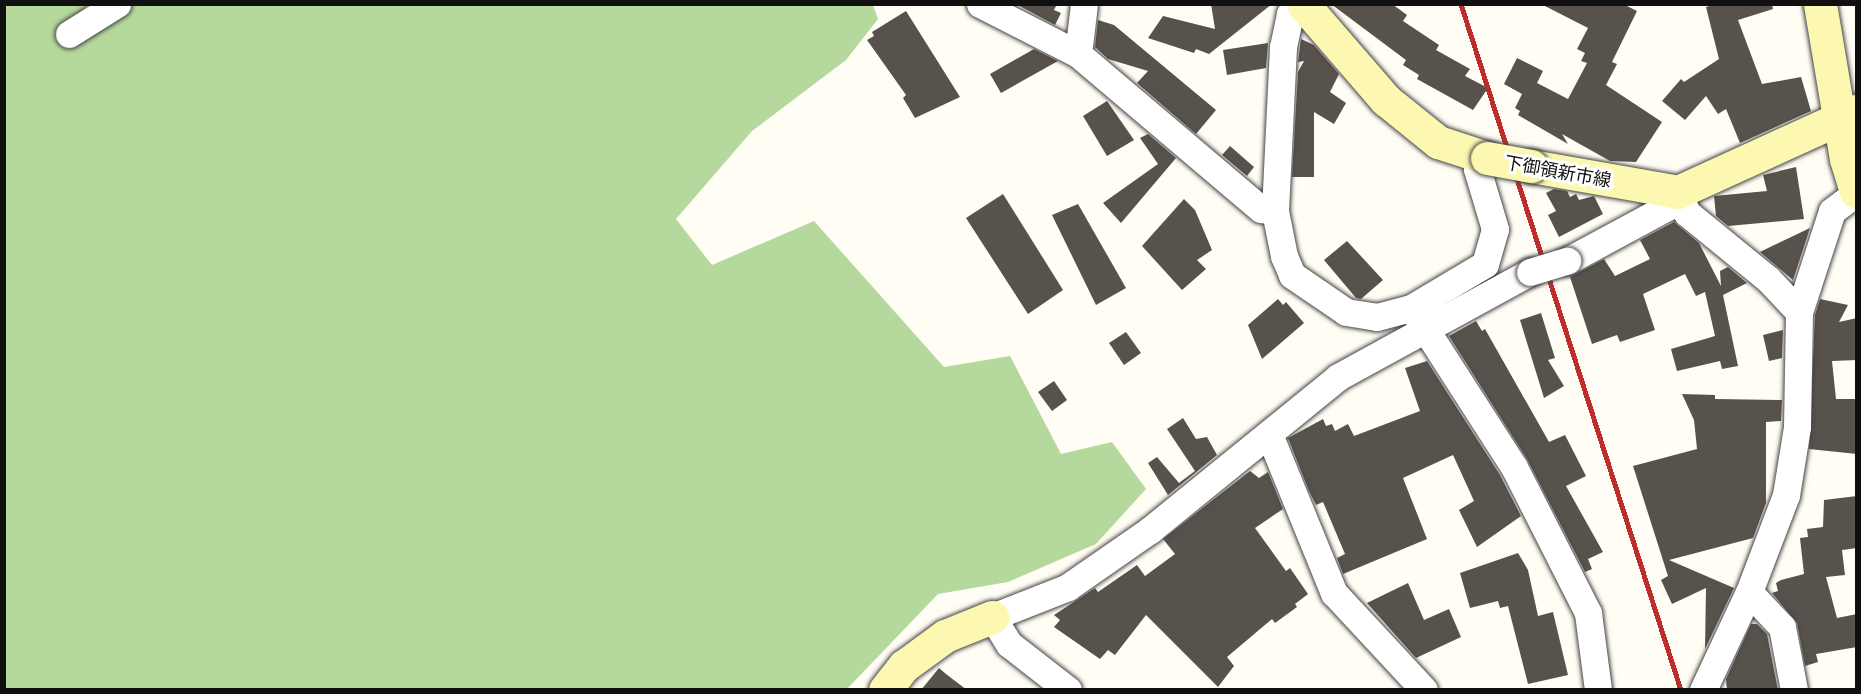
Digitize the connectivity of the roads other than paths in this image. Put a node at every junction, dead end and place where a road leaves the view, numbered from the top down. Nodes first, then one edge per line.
1 (117, 4) edge
2 (980, 4) edge
3 (1084, 4) edge
4 (1298, 4) edge
5 (1303, 4) edge
6 (1820, 4) edge
7 (69, 34) dead end
8 (1078, 54) junction
9 (1848, 115) edge
10 (1484, 157) junction
11 (1678, 192) junction
12 (1857, 192) edge
13 (1275, 211) junction
14 (1799, 312) junction
15 (1418, 318) junction
16 (1269, 434) junction
17 (1749, 592) junction
18 (992, 617) junction
19 (885, 690) edge
20 (1068, 690) edge
21 (1424, 690) edge
22 (1598, 690) edge
23 (1702, 690) edge
24 (1794, 690) edge

1 - 7 street
2 - 8 street
3 - 8 street
4 - 13 street
5 - 10 main road, 下御領新市線
6 - 9 main road
8 - 13 street
9 - 11 main road
9 - 12 main road
10 - 11 main road, 下御領新市線, bridge
10 - 15 street
11 - 14 street
11 - 15 street, bridge
12 - 14 street
13 - 15 street
14 - 17 street
15 - 16 street
15 - 22 street
16 - 18 street
16 - 21 street
17 - 23 street
17 - 24 street
18 - 19 main road
18 - 20 street

